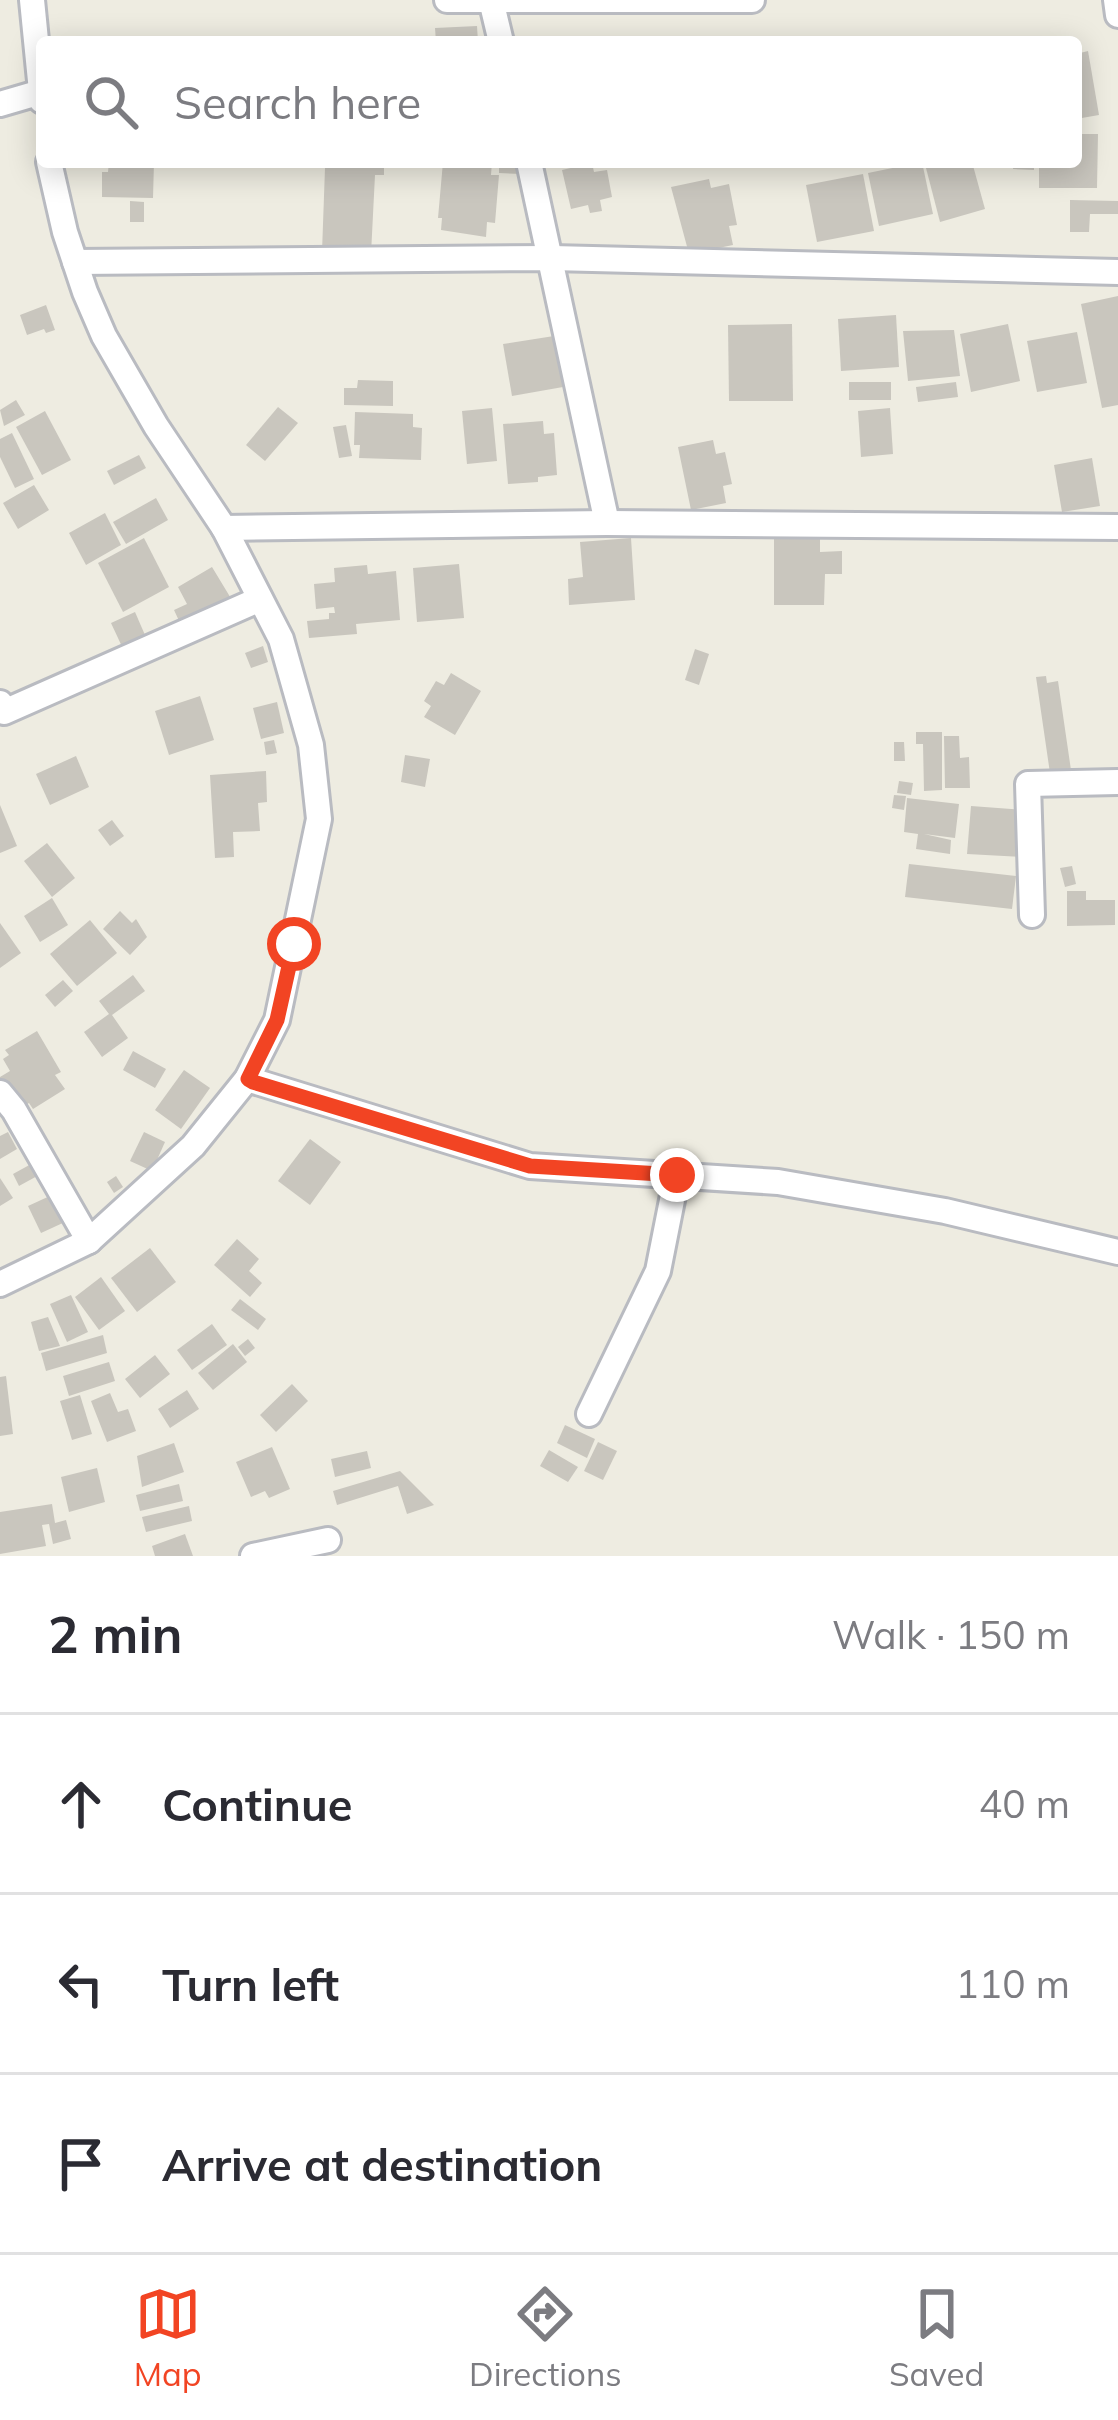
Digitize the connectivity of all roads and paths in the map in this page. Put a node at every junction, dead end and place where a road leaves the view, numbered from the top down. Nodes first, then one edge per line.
1 (32, 0) edge
2 (446, 0) edge
3 (752, 0) edge
4 (1116, 0) edge
5 (492, 1) edge
6 (1118, 15) edge
7 (500, 36) edge
8 (36, 41) edge
9 (36, 93) edge
10 (0, 104) edge
11 (50, 168) edge
12 (530, 168) edge
13 (552, 258) junction
14 (75, 262) junction
15 (1118, 272) edge
16 (607, 524) junction
17 (1118, 527) edge
18 (224, 528) junction
19 (260, 599) junction
20 (0, 703) edge
21 (1118, 782) edge
22 (1032, 915) dead end
23 (248, 1079) junction
24 (0, 1093) edge
25 (677, 1175) junction
26 (89, 1241) junction
27 (1118, 1252) edge
28 (0, 1284) edge
29 (589, 1414) dead end
30 (328, 1540) dead end
31 (253, 1556) edge

1 - 8 street
2 - 5 street
3 - 5 street
4 - 6 street
5 - 7 street
9 - 10 street
11 - 14 street
12 - 13 street
13 - 14 street
13 - 15 street
13 - 16 street
14 - 18 street
16 - 17 street
16 - 18 street
18 - 19 street
19 - 20 street
19 - 23 street
21 - 22 street
23 - 25 street
23 - 26 street
24 - 26 street
25 - 27 street
25 - 29 street
26 - 28 street
30 - 31 street

